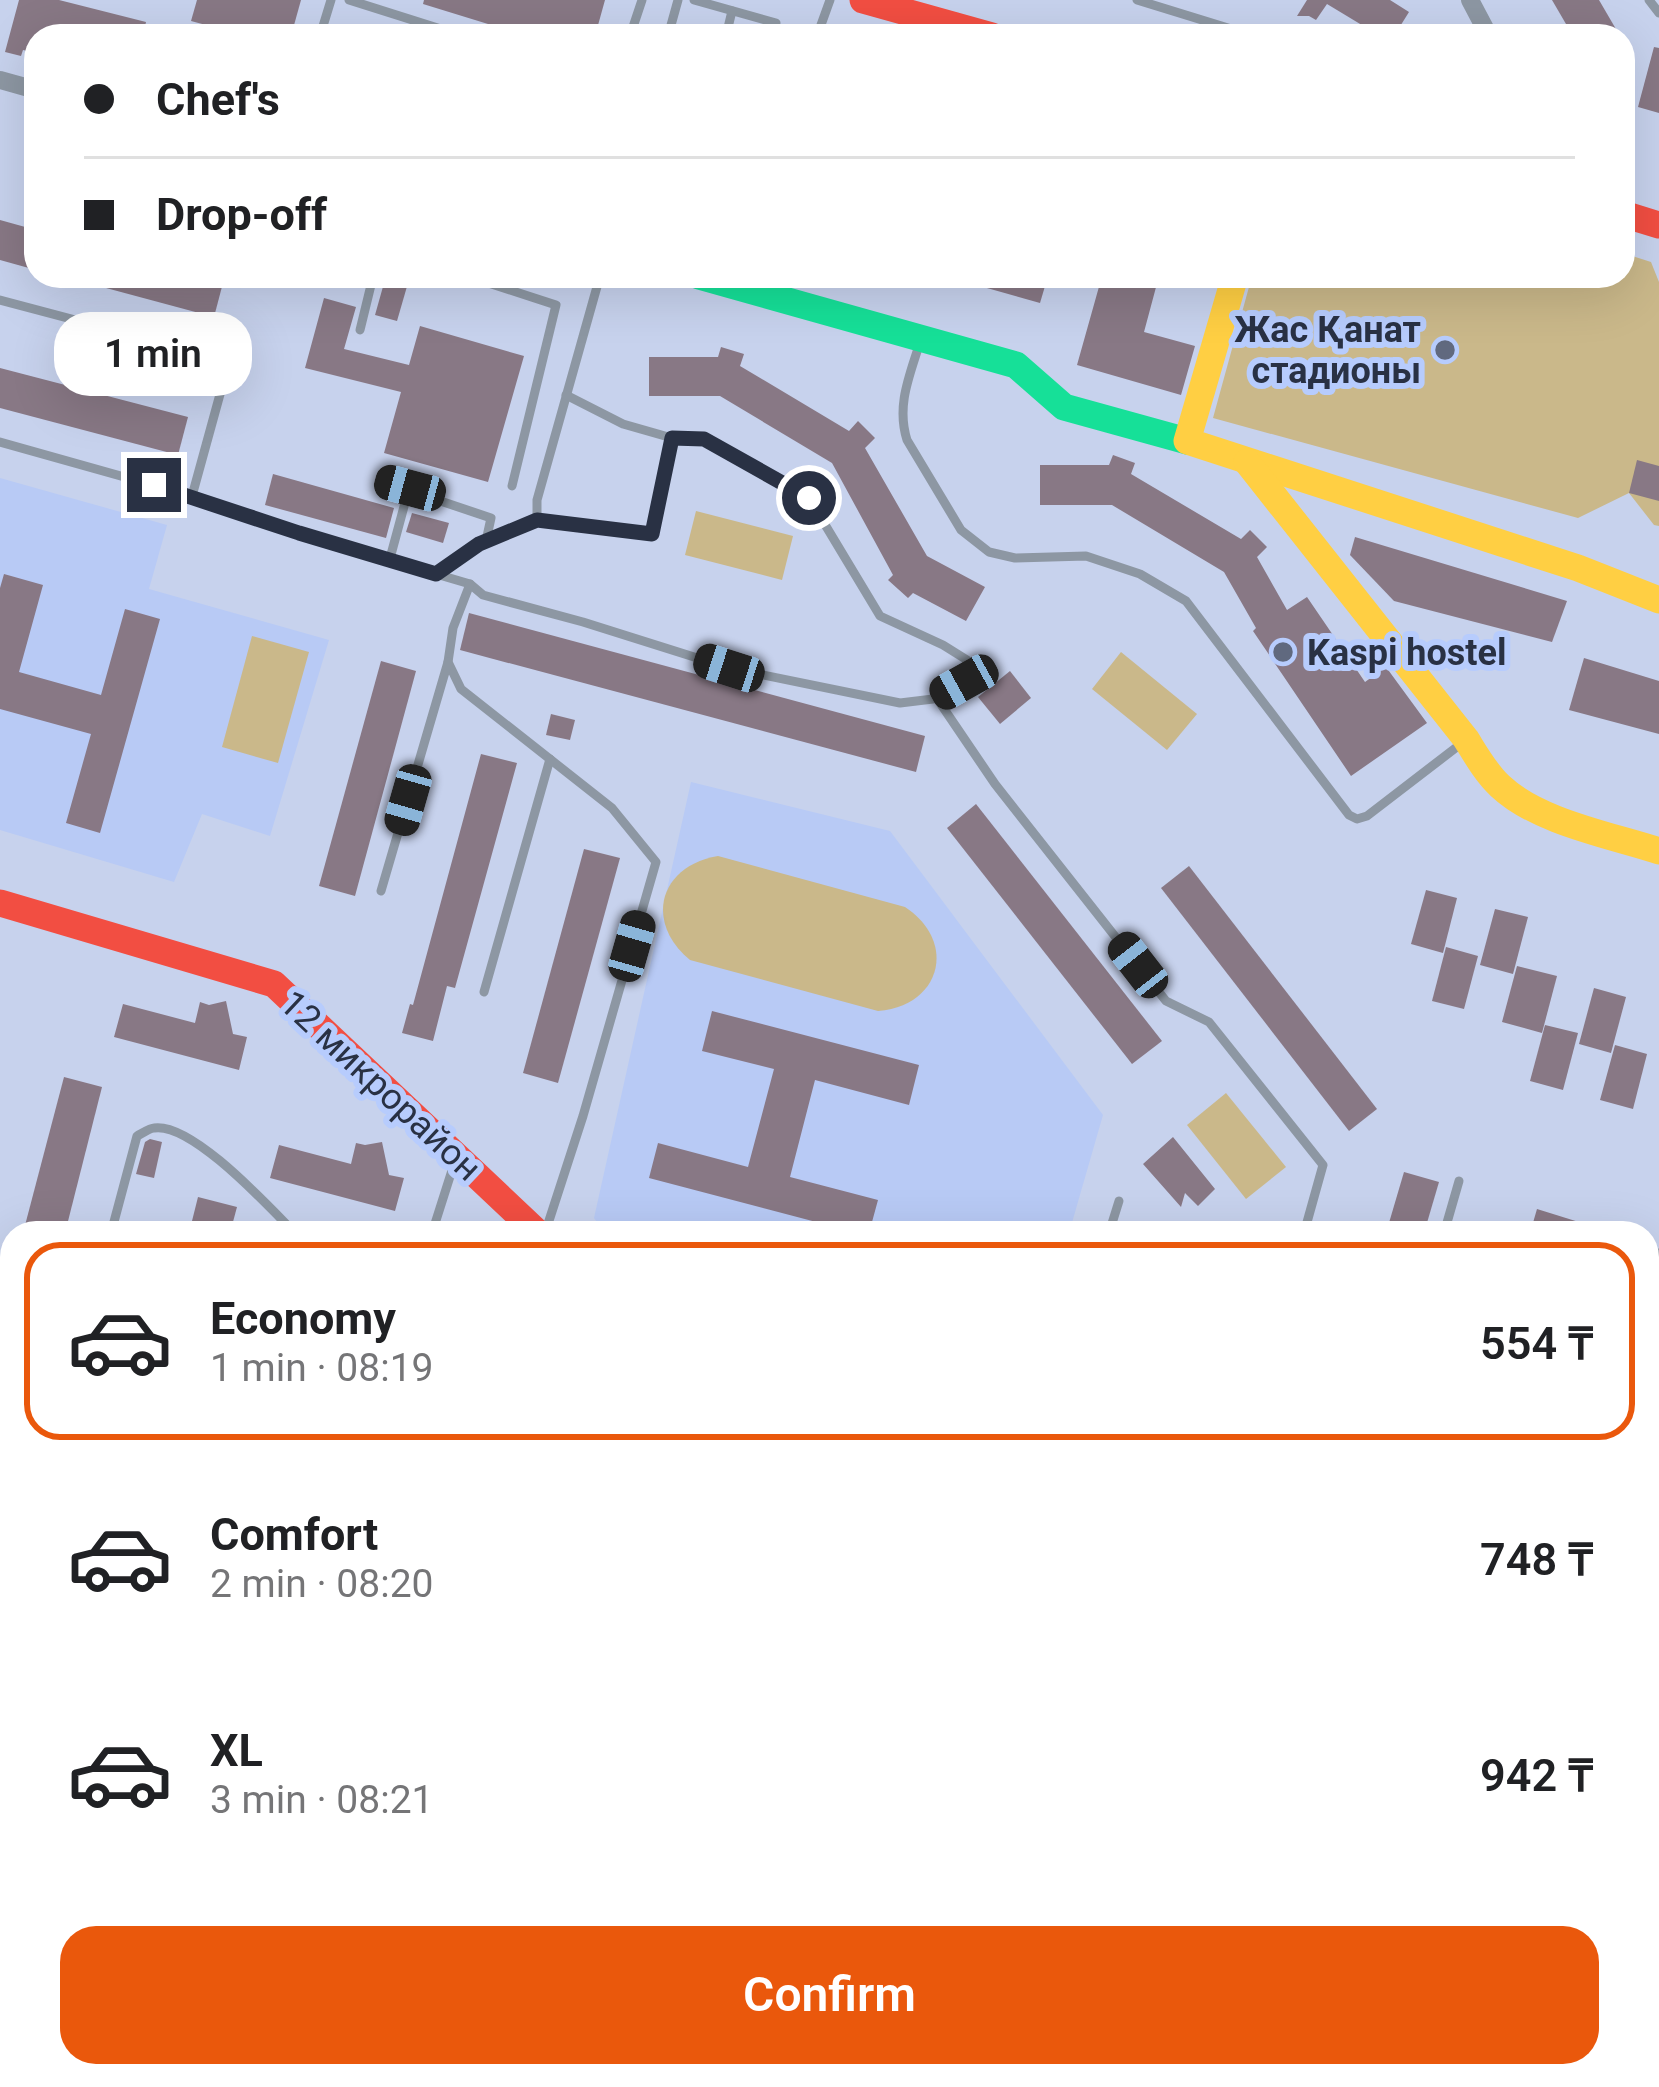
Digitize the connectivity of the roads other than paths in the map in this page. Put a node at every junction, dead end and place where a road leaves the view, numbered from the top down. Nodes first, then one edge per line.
1 (349, 0) edge
2 (694, 0) edge
3 (862, 0) edge
4 (1137, 0) edge
5 (1649, 0) edge
6 (732, 10) junction
7 (1659, 14) edge
8 (425, 24) edge
9 (729, 24) edge
10 (776, 24) edge
11 (949, 24) edge
12 (1215, 24) edge
13 (369, 288) edge
14 (504, 288) edge
15 (597, 288) edge
16 (742, 288) edge
17 (1232, 288) edge
18 (0, 300) edge
19 (360, 330) dead end
20 (921, 338) junction
21 (566, 395) junction
22 (672, 438) junction
23 (1187, 441) junction
24 (0, 442) edge
25 (1246, 461) junction
26 (381, 481) dead end
27 (512, 486) dead end
28 (410, 488) junction
29 (192, 496) junction
30 (537, 520) junction
31 (486, 541) junction
32 (389, 562) junction
33 (436, 574) junction
34 (470, 584) junction
35 (1659, 601) edge
36 (448, 662) junction
37 (936, 697) junction
38 (1466, 739) junction
39 (550, 759) junction
40 (1659, 850) edge
41 (381, 891) dead end
42 (0, 903) edge
43 (484, 992) dead end
44 (457, 1156) junction
45 (1459, 1181) dead end
46 (1119, 1201) dead end
47 (113, 1221) edge
48 (277, 1221) edge
49 (436, 1221) edge
50 (528, 1221) edge
51 (545, 1221) edge
52 (1113, 1221) edge
53 (1307, 1221) edge
54 (1447, 1221) edge

1 - 8 lane
2 - 6 lane
3 - 11 street
4 - 12 lane
5 - 7 lane
6 - 9 lane
6 - 10 lane
13 - 19 lane
14 - 27 lane
15 - 21 lane
16 - 20 street
17 - 23 street
18 - 29 lane
20 - 23 street
20 - 38 lane
21 - 22 lane
21 - 30 lane
22 - 30 lane
22 - 37 lane
23 - 25 street
24 - 29 lane
25 - 35 street
25 - 38 street
26 - 28 lane
28 - 31 lane
28 - 32 lane
29 - 32 lane
30 - 31 lane
31 - 33 lane
32 - 33 lane
33 - 34 lane
34 - 36 lane
34 - 37 lane
36 - 39 lane
36 - 41 lane
37 - 53 lane
38 - 40 street
39 - 43 lane
39 - 51 lane
42 - 44 street, 12 микрорайон
44 - 49 lane
44 - 50 street, 12 микрорайон
45 - 54 lane
46 - 52 lane
47 - 48 lane

